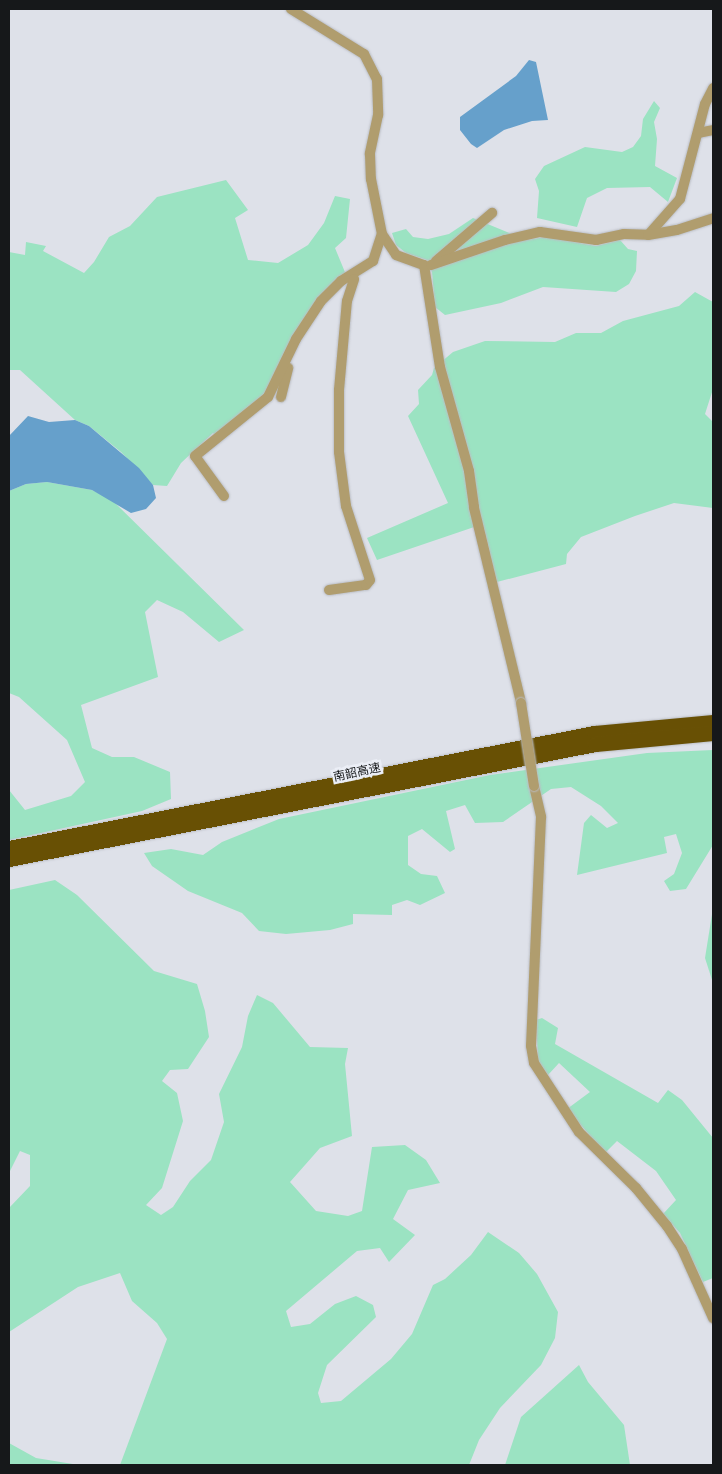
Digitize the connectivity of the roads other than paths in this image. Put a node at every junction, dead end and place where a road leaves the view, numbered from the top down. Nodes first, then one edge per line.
1 (291, 9) edge
2 (713, 88) edge
3 (713, 130) edge
4 (698, 133) junction
5 (492, 213) dead end
6 (713, 218) edge
7 (382, 234) junction
8 (648, 235) junction
9 (373, 262) junction
10 (427, 265) junction
11 (354, 279) junction
12 (281, 398) dead end
13 (224, 496) dead end
14 (329, 590) dead end
15 (713, 722) edge
16 (713, 733) edge
17 (9, 848) edge
18 (9, 859) edge
19 (713, 1318) edge

1 - 7 street
2 - 4 street
3 - 4 street
4 - 8 street
5 - 10 street
6 - 8 street
7 - 9 street
7 - 10 street
8 - 10 street
9 - 11 street
9 - 13 street
10 - 19 street, bridge
11 - 12 street
11 - 14 street
15 - 17 highway, 南韶高速
16 - 18 highway, 南韶高速

